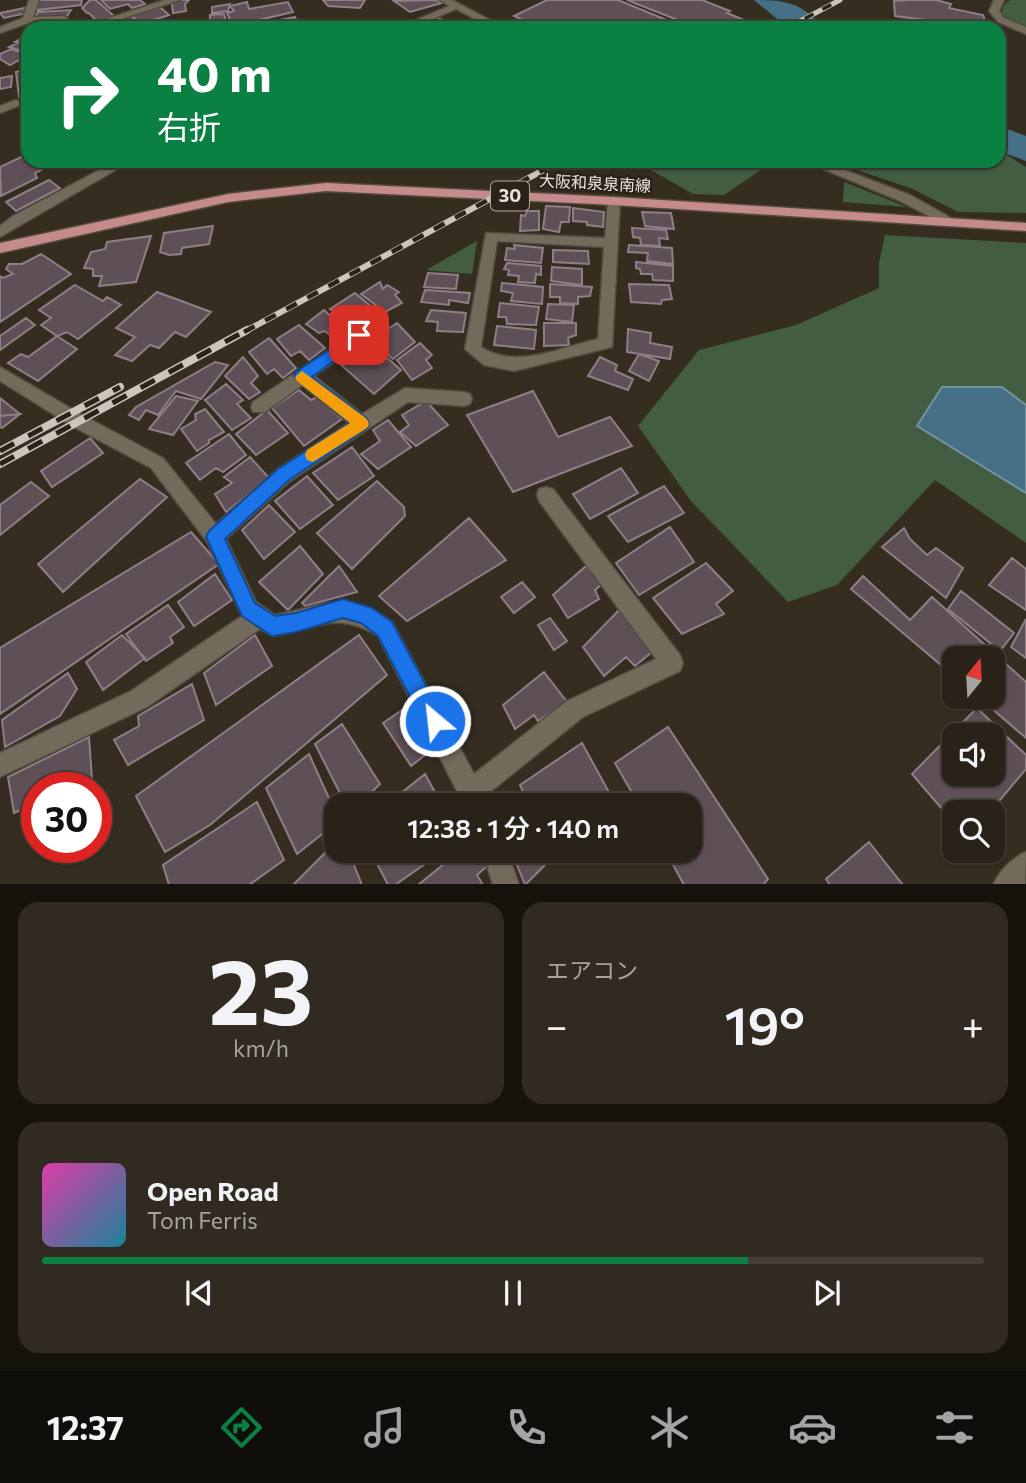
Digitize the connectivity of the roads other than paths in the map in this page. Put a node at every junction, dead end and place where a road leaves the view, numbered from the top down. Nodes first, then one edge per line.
1 (34, 0) edge
2 (175, 0) edge
3 (445, 0) edge
4 (469, 0) edge
5 (999, 0) edge
6 (456, 6) junction
7 (27, 20) joint
8 (66, 21) edge
9 (106, 21) edge
10 (420, 21) edge
11 (486, 21) edge
12 (1003, 21) edge
13 (21, 22) edge
14 (1006, 22) edge
15 (0, 30) edge
16 (1026, 31) edge
17 (16, 103) dead end
18 (0, 110) edge
19 (112, 168) edge
20 (828, 168) edge
21 (614, 201) junction
22 (953, 223) junction
23 (1026, 227) edge
24 (0, 233) edge
25 (612, 243) junction
26 (0, 248) edge
27 (379, 322) dead end
28 (0, 373) edge
29 (302, 376) junction
30 (464, 399) dead end
31 (258, 407) dead end
32 (362, 424) junction
33 (546, 495) dead end
34 (215, 537) junction
35 (259, 617) junction
36 (0, 765) edge
37 (472, 793) edge
38 (481, 793) edge
39 (499, 863) edge
40 (1026, 865) edge
41 (506, 884) edge
42 (1006, 884) edge

1 - 7 street
2 - 9 street
3 - 6 street
4 - 6 street
5 - 12 street
6 - 10 street
6 - 11 street
7 - 8 street
13 - 15 street
14 - 16 street
17 - 18 street
19 - 24 street
20 - 22 street
21 - 22 main road, 大阪和泉泉南線 / 30
21 - 25 street
21 - 26 main road, 大阪和泉泉南線 / 30
22 - 23 main road, 大阪和泉泉南線 / 30
25 - 25 street
27 - 29 street
28 - 34 street
29 - 31 street
29 - 32 street
30 - 32 street
32 - 34 street
33 - 38 street
34 - 35 street
35 - 36 street
35 - 37 street
39 - 41 street
40 - 42 street

